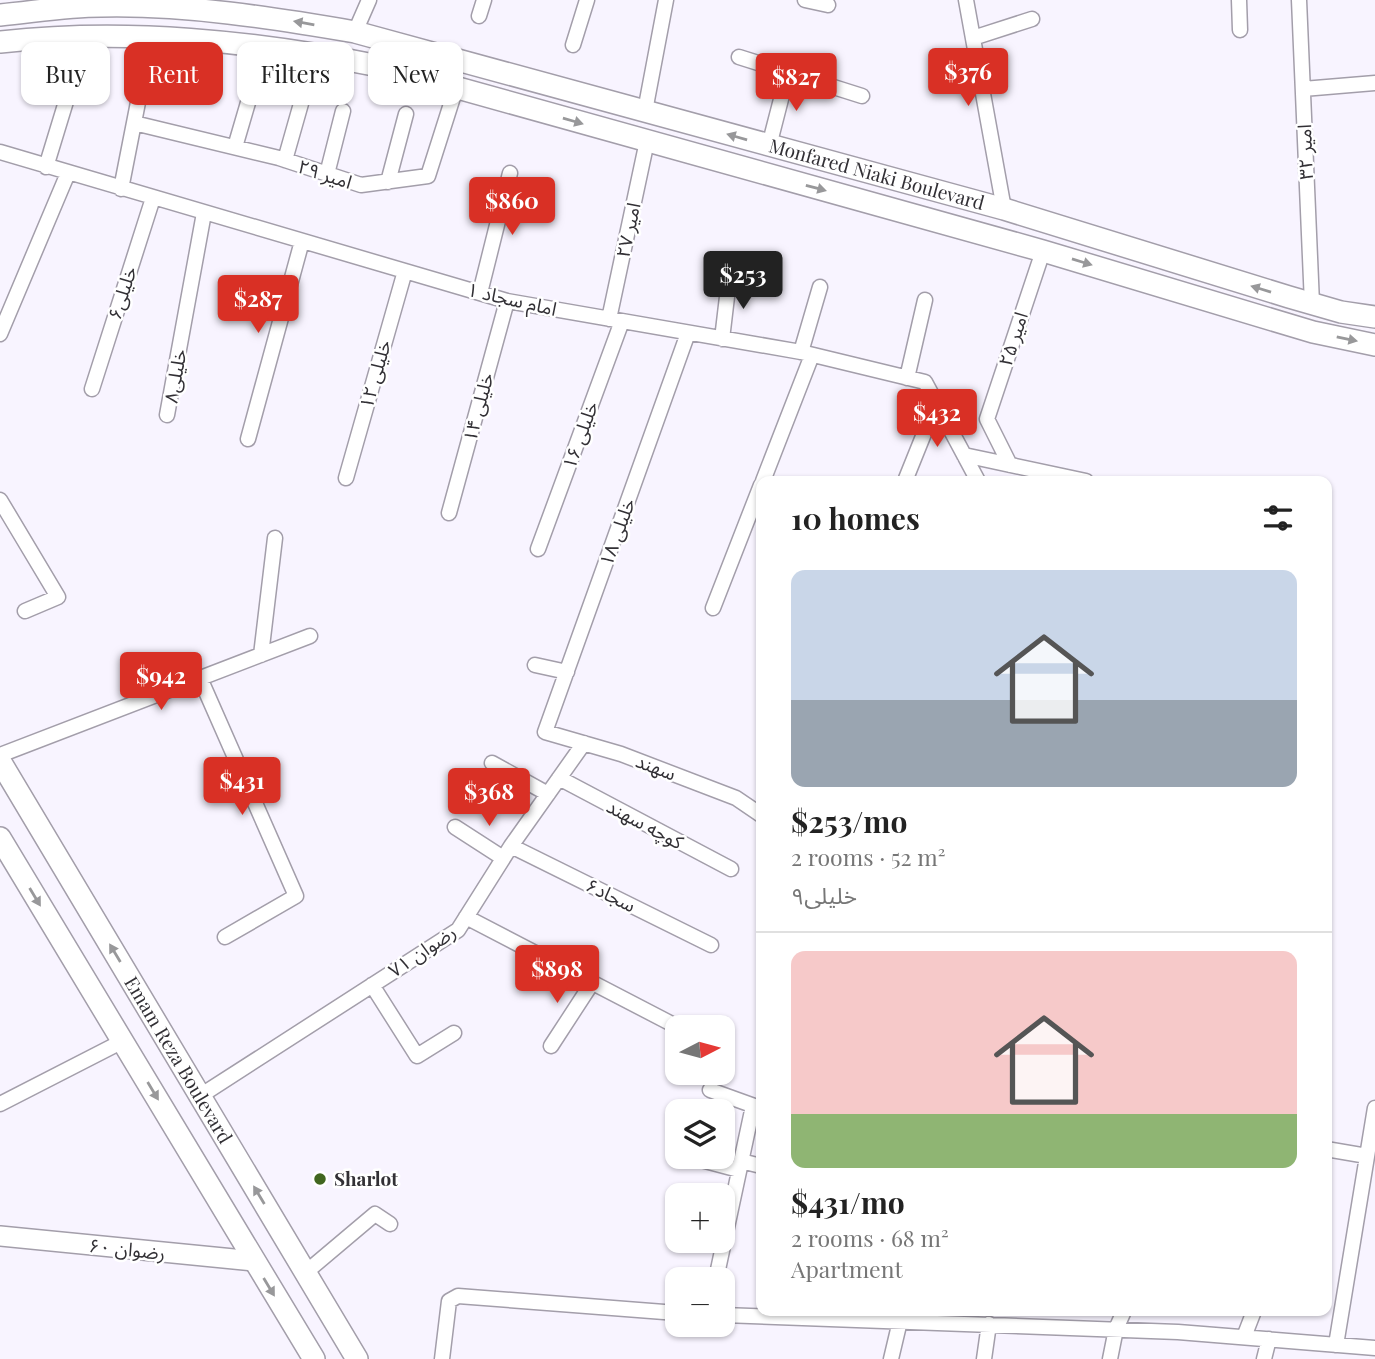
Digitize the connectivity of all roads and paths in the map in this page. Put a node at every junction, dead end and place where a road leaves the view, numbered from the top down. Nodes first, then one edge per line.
1 (369, 0) edge
2 (484, 0) edge
3 (587, 0) edge
4 (666, 0) edge
5 (805, 0) edge
6 (966, 0) edge
7 (1239, 0) edge
8 (1299, 0) edge
9 (54, 5) edge
10 (828, 5) dead end
11 (0, 15) edge
12 (480, 16) dead end
13 (1032, 19) dead end
14 (1240, 30) dead end
15 (355, 32) junction
16 (86, 36) junction
17 (151, 36) junction
18 (973, 38) junction
19 (0, 42) edge
20 (573, 45) dead end
21 (738, 57) dead end
22 (368, 64) edge
23 (788, 72) junction
24 (1375, 83) edge
25 (1303, 89) junction
26 (463, 90) edge
27 (862, 96) dead end
28 (247, 105) edge
29 (301, 105) edge
30 (451, 105) edge
31 (343, 111) dead end
32 (645, 111) junction
33 (406, 114) dead end
34 (134, 122) junction
35 (648, 141) junction
36 (769, 146) junction
37 (235, 147) junction
38 (0, 152) edge
39 (285, 160) junction
40 (46, 167) junction
41 (68, 173) junction
42 (510, 173) dead end
43 (327, 174) junction
44 (388, 182) junction
45 (121, 189) junction
46 (153, 198) junction
47 (1004, 209) junction
48 (204, 213) junction
49 (1052, 224) junction
50 (302, 241) junction
51 (1043, 251) junction
52 (405, 271) junction
53 (729, 280) dead end
54 (820, 288) dead end
55 (480, 293) junction
56 (925, 300) dead end
57 (507, 301) junction
58 (1312, 304) junction
59 (1375, 317) edge
60 (615, 320) junction
61 (688, 333) junction
62 (0, 334) edge
63 (722, 338) junction
64 (1375, 345) edge
65 (807, 354) junction
66 (907, 378) junction
67 (92, 389) dead end
68 (936, 404) junction
69 (167, 415) dead end
70 (248, 439) dead end
71 (964, 455) junction
72 (1010, 465) junction
73 (764, 476) edge
74 (907, 476) edge
75 (975, 476) edge
76 (1062, 476) edge
77 (346, 478) dead end
78 (756, 498) edge
79 (0, 500) edge
80 (449, 513) dead end
81 (275, 538) dead end
82 (538, 549) dead end
83 (713, 608) dead end
84 (25, 611) dead end
85 (310, 636) dead end
86 (261, 655) junction
87 (536, 665) dead end
88 (567, 672) junction
89 (200, 678) junction
90 (545, 732) joint
91 (584, 743) junction
92 (0, 755) edge
93 (0, 761) edge
94 (492, 763) dead end
95 (559, 778) junction
96 (548, 794) junction
97 (756, 812) edge
98 (455, 827) dead end
99 (0, 838) edge
100 (511, 846) junction
101 (503, 858) junction
102 (731, 869) dead end
103 (466, 918) junction
104 (225, 937) dead end
105 (711, 945) dead end
106 (592, 983) junction
107 (372, 985) junction
108 (665, 1020) edge
109 (454, 1033) dead end
110 (123, 1041) junction
111 (551, 1046) dead end
112 (710, 1090) dead end
113 (200, 1096) junction
114 (0, 1104) edge
115 (756, 1108) edge
116 (1375, 1108) edge
117 (756, 1111) edge
118 (1332, 1150) edge
119 (1367, 1156) junction
120 (735, 1165) edge
121 (740, 1166) junction
122 (756, 1166) edge
123 (390, 1224) dead end
124 (0, 1236) edge
125 (254, 1261) junction
126 (719, 1267) edge
127 (305, 1273) junction
128 (665, 1312) edge
129 (735, 1315) edge
130 (756, 1315) edge
131 (840, 1316) edge
132 (932, 1316) edge
133 (1058, 1316) edge
134 (1122, 1316) edge
135 (1252, 1316) edge
136 (900, 1321) junction
137 (989, 1324) junction
138 (1053, 1326) junction
139 (1116, 1329) junction
140 (1244, 1337) junction
141 (1269, 1339) junction
142 (1336, 1345) junction
143 (1375, 1348) edge
144 (314, 1359) edge
145 (357, 1359) edge
146 (442, 1359) edge
147 (891, 1359) edge
148 (984, 1359) edge
149 (1110, 1359) edge
150 (1264, 1359) edge

1 - 15 street
2 - 12 street
3 - 20 street
4 - 32 street
5 - 10 street
6 - 18 street
7 - 14 street
8 - 25 street, امیر ۳۲
9 - 11 main road, Monfared Niaki Boulevard
15 -> 9 main road, Monfared Niaki Boulevard
13 - 18 street
15 - 32 main road, Monfared Niaki Boulevard
16 - 17 main road, Monfared Niaki Boulevard
16 - 19 main road, Monfared Niaki Boulevard
16 - 40 street
17 - 22 main road, Monfared Niaki Boulevard
17 - 34 street
18 - 47 street
21 - 23 street
23 - 27 street
23 - 36 street
24 - 25 street
25 - 58 street, امیر ۳۲
26 -> 35 main road, Monfared Niaki Boulevard
28 - 37 street
29 - 39 street
30 - 44 street, امیر ۲۹
31 - 43 street
36 -> 32 main road, Monfared Niaki Boulevard
33 - 44 street
34 - 37 street, امیر ۲۹
34 - 45 street
35 -> 51 main road, Monfared Niaki Boulevard
35 - 60 street, امیر ۲۷
36 - 47 main road, Monfared Niaki Boulevard
37 - 39 street, امیر ۲۹
38 - 40 street, امام سجاد ۱
39 - 43 street, امیر ۲۹
40 - 41 street, امام سجاد ۱
41 - 45 street, امام سجاد ۱
41 - 62 street
42 - 55 street
43 - 44 street, امیر ۲۹
45 - 46 street, امام سجاد ۱
46 - 48 street, امام سجاد ۱
46 - 67 street, خلیلی۶
47 - 49 main road, Monfared Niaki Boulevard
48 - 50 street, امام سجاد ۱
48 - 69 street, خلیلی۸
49 - 51 main road
58 -> 49 main road, Monfared Niaki Boulevard
50 - 52 street, امام سجاد ۱
50 - 70 street
51 -> 64 main road, Monfared Niaki Boulevard
51 - 72 street, امیر ۲۵
52 - 55 street, امام سجاد ۱
52 - 77 street, خلیلی ۱۲
53 - 63 street
54 - 65 street
55 - 57 street, امام سجاد ۱
56 - 66 street
57 - 60 street, امام سجاد ۱
57 - 80 street, خلیلی ۱۴
58 - 59 main road, Monfared Niaki Boulevard
60 - 61 street, امام سجاد ۱
60 - 82 street, خلیلی ۱۶
61 - 63 street, امام سجاد ۱
61 - 88 street, خلیلی ۱۸
63 - 65 street, امام سجاد ۱
65 - 66 street, امام سجاد ۱
65 - 73 street
66 - 68 street, امام سجاد ۱
68 - 71 street, امام سجاد ۱
68 - 74 street
71 - 72 street
71 - 75 street, امام سجاد ۱
72 - 76 street
78 - 83 street
79 - 84 street
81 - 86 street
85 - 86 street
86 - 89 street
87 - 88 street
88 - 90 street, خلیلی ۱۸
89 - 92 street
89 - 104 street
90 - 91 street, سهند
91 - 95 street, رضوان ۷۱
91 - 97 street, سهند
113 -> 93 main road, Emam Reza Boulevard
94 - 96 street
95 - 96 street, رضوان ۷۱
95 - 102 street, كوچه سهند
96 - 100 street, رضوان ۷۱
98 - 101 street
99 -> 110 main road, Emam Reza Boulevard
100 - 101 street, رضوان ۷۱
100 - 105 street, سجاد۶
101 - 103 street, رضوان ۷۱
103 - 106 street
103 - 107 street, رضوان ۷۱
106 - 108 street
106 - 111 street
107 - 109 street
107 - 113 street, رضوان ۷۱
110 - 114 street
110 -> 125 main road, Emam Reza Boulevard
112 - 115 street
127 -> 113 main road, Emam Reza Boulevard
116 - 119 street
117 - 121 street
118 - 119 street
119 - 142 street
120 - 121 street
121 - 122 street
121 - 126 street
123 - 127 street
124 - 125 main road, رضوان ۶۰
125 -> 144 main road, Emam Reza Boulevard
127 - 145 main road, Emam Reza Boulevard
128 - 146 street
129 - 130 street
131 - 136 street
132 - 136 street
132 - 137 street
133 - 138 street
134 - 139 street
135 - 140 street
136 - 147 street
137 - 138 street
137 - 148 street
138 - 139 street
139 - 140 street
139 - 149 street
140 - 141 street
141 - 142 street
141 - 150 street
142 - 143 street

